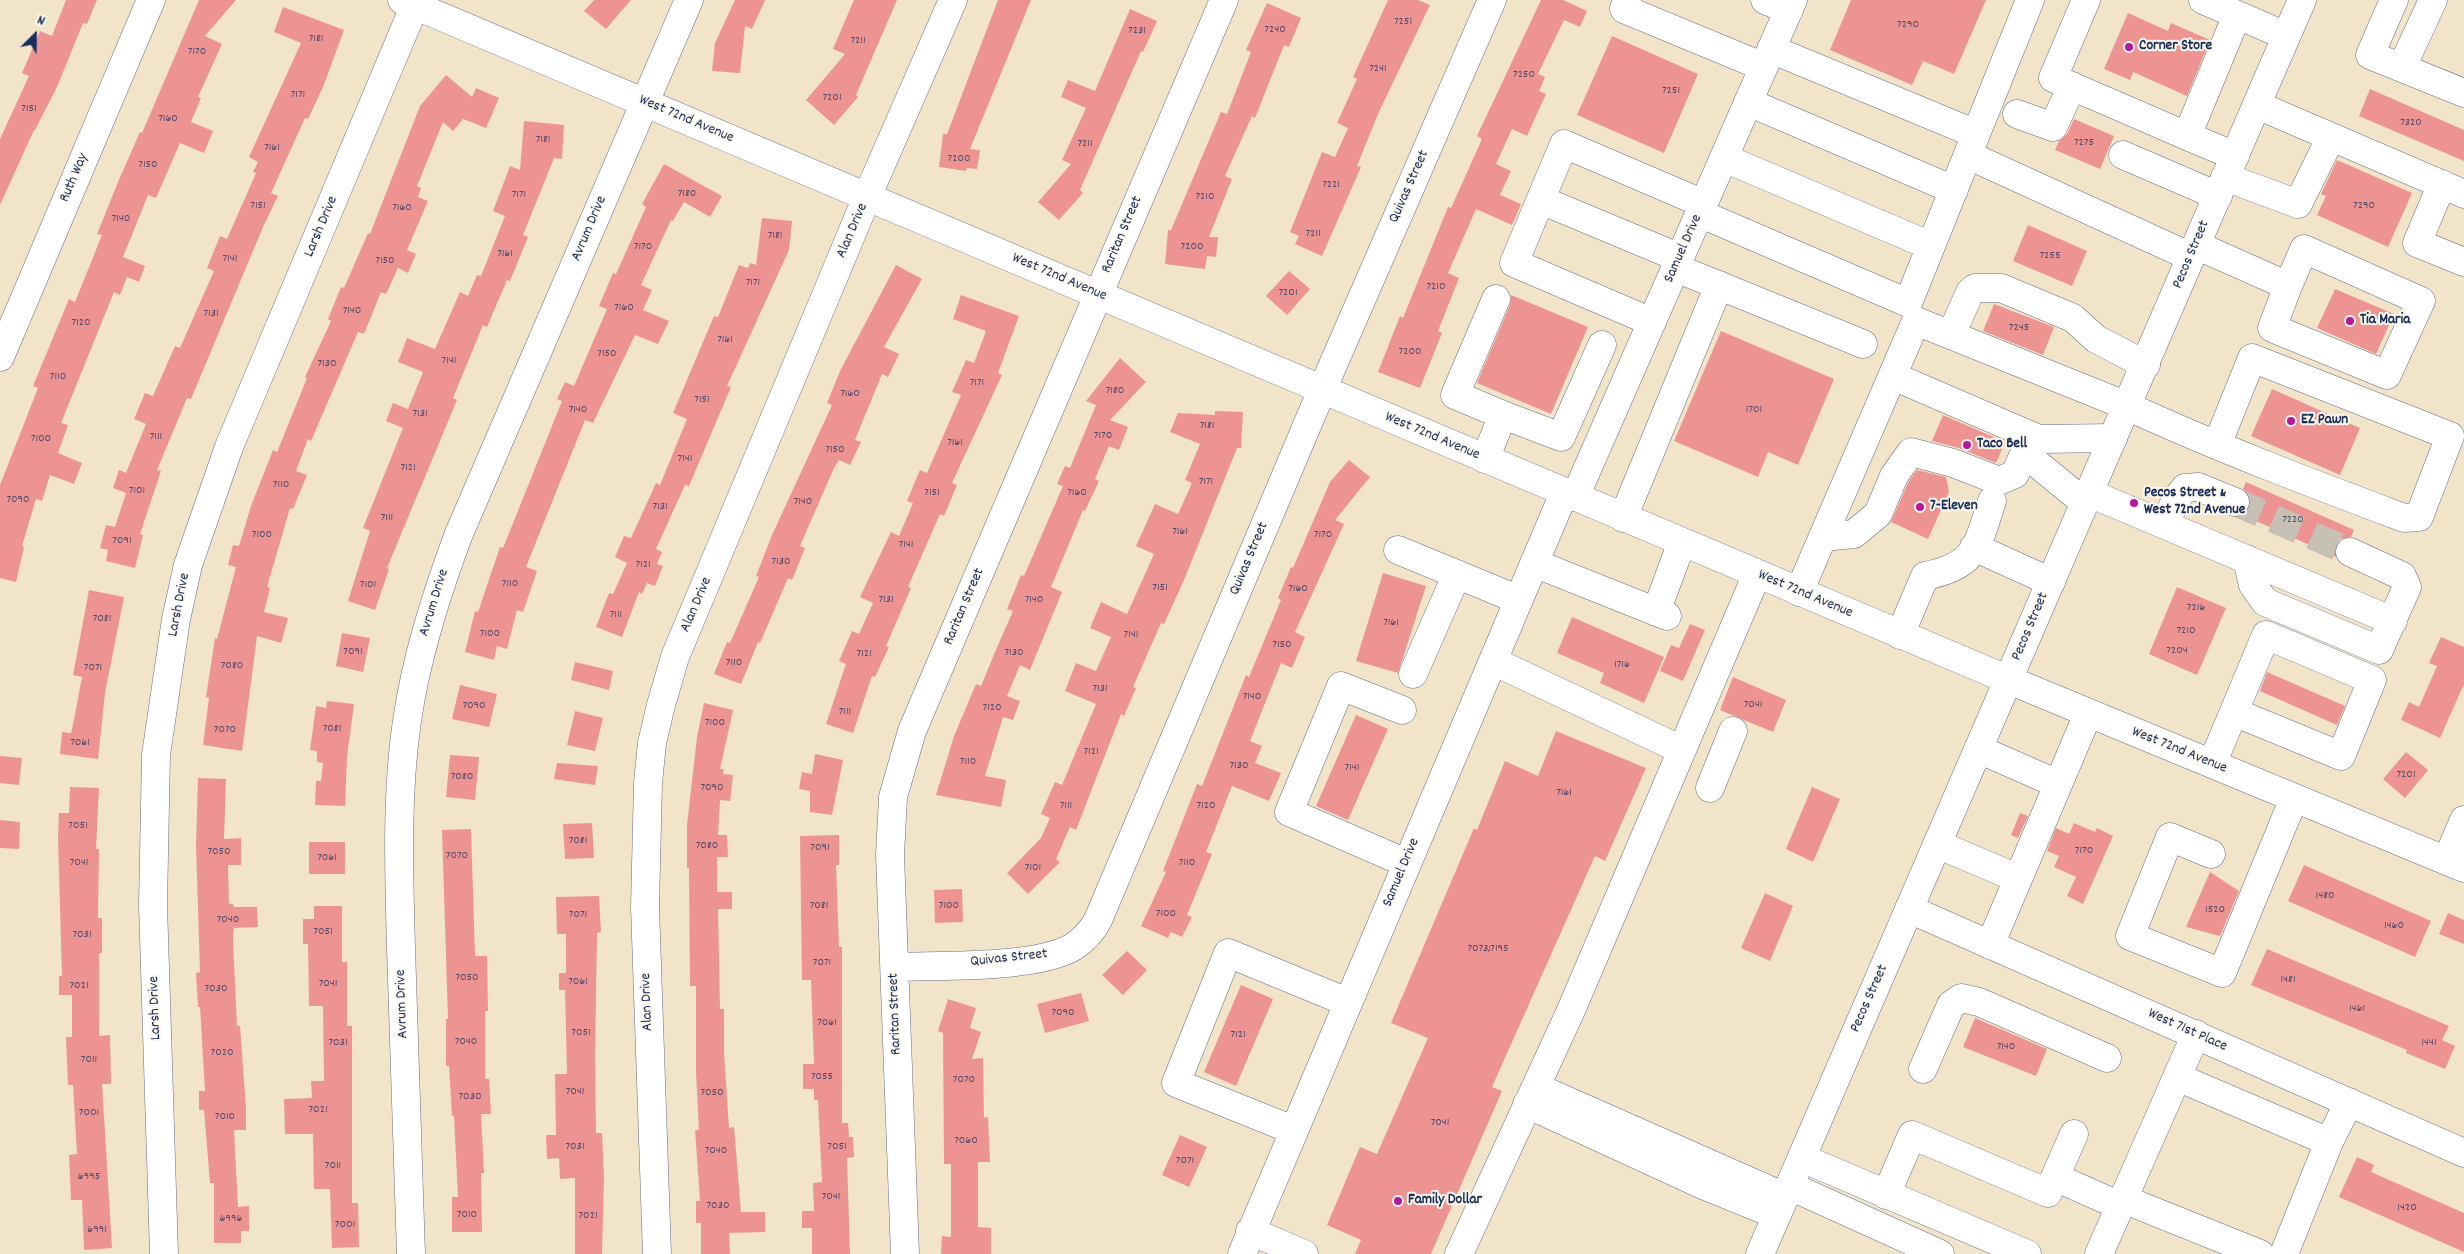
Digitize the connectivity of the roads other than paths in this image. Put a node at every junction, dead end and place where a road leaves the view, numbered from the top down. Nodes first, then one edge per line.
1 (151, 0) edge
2 (689, 0) edge
3 (954, 0) edge
4 (1224, 0) edge
5 (1492, 0) edge
6 (1627, 0) edge
7 (2030, 0) edge
8 (2086, 0) edge
9 (2203, 0) edge
10 (2302, 0) edge
11 (2394, 0) edge
12 (2433, 0) edge
13 (412, 2) edge
14 (1782, 3) edge
15 (2237, 15) junction
16 (2286, 36) junction
17 (1767, 58) junction
18 (2402, 67) junction
19 (2072, 86) junction
20 (2464, 93) edge
21 (1748, 102) junction
22 (644, 103) junction
23 (2257, 105) junction
24 (2017, 114) dead end
25 (2187, 136) junction
26 (2331, 137) junction
27 (1972, 144) junction
28 (2123, 155) dead end
29 (1724, 158) junction
30 (2226, 176) junction
31 (2453, 189) edge
32 (1954, 190) junction
33 (867, 197) junction
34 (1541, 200) junction
35 (1702, 209) junction
36 (1931, 246) junction
37 (2194, 251) junction
38 (2464, 262) edge
39 (1678, 263) junction
40 (1719, 286) junction
41 (2288, 286) junction
42 (1097, 294) junction
43 (1496, 299) dead end
44 (1652, 322) junction
45 (1951, 335) junction
46 (1863, 344) dead end
47 (1602, 345) dead end
48 (0, 357) edge
49 (2146, 365) junction
50 (1893, 376) junction
51 (1322, 390) junction
52 (2127, 406) junction
53 (1503, 415) junction
54 (2113, 438) junction
55 (2028, 444) junction
56 (2217, 445) junction
57 (1485, 459) junction
58 (1570, 495) junction
59 (2087, 498) junction
60 (1992, 501) dead end
61 (2235, 502) tunnel mouth
62 (1623, 518) junction
63 (2165, 524) junction
64 (1823, 537) junction
65 (1682, 542) junction
66 (1974, 547) junction
67 (1398, 550) dead end
68 (2350, 552) tunnel mouth
69 (1534, 563) junction
70 (1457, 574) junction
71 (1757, 574) junction
72 (2051, 582) junction
73 (1799, 592) junction
74 (1519, 600) junction
75 (1900, 635) junction
76 (1493, 661) junction
77 (1413, 674) dead end
78 (2009, 680) junction
79 (1402, 710) dead end
80 (2234, 712) junction
81 (2088, 714) junction
82 (1734, 731) dead end
83 (1978, 749) junction
84 (1682, 750) junction
85 (2212, 764) junction
86 (2058, 784) junction
87 (1710, 788) dead end
88 (2294, 798) junction
89 (2464, 820) edge
90 (1937, 844) junction
91 (2211, 854) dead end
92 (1406, 863) junction
93 (2455, 864) edge
94 (2017, 878) junction
95 (1909, 909) junction
96 (1990, 945) junction
97 (895, 967) junction
98 (1347, 1002) junction
99 (2196, 1034) junction
100 (2107, 1058) dead end
101 (1923, 1069) dead end
102 (2177, 1077) junction
103 (1532, 1096) junction
104 (2349, 1102) junction
105 (1293, 1130) junction
106 (2074, 1134) dead end
107 (2329, 1142) junction
108 (2464, 1153) edge
109 (1802, 1158) junction
110 (2054, 1177) junction
111 (1886, 1195) junction
112 (1784, 1200) junction
113 (2122, 1202) junction
114 (1246, 1242) edge
115 (164, 1254) edge
116 (411, 1254) edge
117 (657, 1254) edge
118 (905, 1254) edge
119 (1304, 1254) edge
120 (1459, 1254) edge
121 (1760, 1254) edge
122 (1940, 1254) edge
123 (2027, 1254) edge
124 (2099, 1254) edge
125 (2260, 1254) edge
126 (2284, 1254) edge

1 - 48 street, Ruth Way
2 - 22 street, Avrum Drive
3 - 33 street, Alan Drive
4 - 42 street, Raritan Street
5 - 51 street, Quivas Street
6 - 17 street
7 - 27 street
8 - 19 street
9 - 15 street
10 - 16 street, Pecos Street
11 - 18 street
12 - 18 street
13 - 22 street, West 72nd Avenue
13 - 115 street, Larsh Drive
14 - 17 street, Samuel Drive
15 - 16 street
15 - 25 street
16 - 23 street, Pecos Street
17 - 21 street, Samuel Drive
17 - 27 street
18 - 20 street
19 - 24 street
19 - 25 street
21 - 29 street, Samuel Drive
21 - 32 street
22 - 33 street, West 72nd Avenue
22 - 116 street, Avrum Drive
23 - 26 street
23 - 30 street, Pecos Street
25 - 30 street
26 - 30 street
26 - 31 street
27 - 32 street
27 - 37 street
28 - 30 street
29 - 35 street, Samuel Drive
29 - 36 street
30 - 37 street, Pecos Street
31 - 38 street
32 - 36 street
33 - 42 street, West 72nd Avenue
33 - 117 street, Alan Drive
34 - 35 street
34 - 39 street
34 - 44 street
35 - 36 street
35 - 39 street, Samuel Drive
37 - 41 street
37 - 49 street, Pecos Street
39 - 40 street
39 - 44 street, Samuel Drive
40 - 46 street
40 - 62 street
41 - 41 street
42 - 51 street, West 72nd Avenue
42 - 97 street, Raritan Street
43 - 53 street
44 - 58 street, Samuel Drive
45 - 49 street
45 - 50 street
45 - 52 street
47 - 53 street
49 - 52 street, Pecos Street
50 - 55 street
50 - 64 street
51 - 57 street, West 72nd Avenue
51 - 97 street, Quivas Street
52 - 54 street, Pecos Street
52 - 56 street
53 - 57 street
54 - 55 street
54 - 59 street, Pecos Street
55 - 59 street
55 - 64 street
56 - 56 street
57 - 58 street, West 72nd Avenue
58 - 62 street, West 72nd Avenue
58 - 69 street, Samuel Drive
59 - 63 street
59 - 72 street, Pecos Street
60 - 66 street
61 - 63 street
62 - 65 street, West 72nd Avenue
63 - 68 street
64 - 73 street
65 - 69 street
65 - 71 street, West 72nd Avenue
66 - 72 street
66 - 75 street
67 - 70 street
69 - 74 street, Samuel Drive
70 - 74 street
70 - 77 street
71 - 73 street, West 72nd Avenue
71 - 84 street
72 - 78 street, Pecos Street
73 - 75 street, West 72nd Avenue
74 - 76 street, Samuel Drive
75 - 78 street, West 72nd Avenue
76 - 84 street
76 - 92 street, Samuel Drive
78 - 81 street, West 72nd Avenue
78 - 83 street, Pecos Street
79 - 92 street
80 - 80 street
80 - 85 street
81 - 85 street, West 72nd Avenue
81 - 86 street
82 - 87 street
83 - 86 street
83 - 90 street, Pecos Street
84 - 103 street
85 - 88 street, West 72nd Avenue
86 - 94 street
88 - 91 street
88 - 93 street, West 72nd Avenue
89 - 93 street
90 - 94 street
90 - 95 street, Pecos Street
92 - 98 street, Samuel Drive
94 - 96 street
95 - 96 street, West 71st Place
95 - 109 street, Pecos Street
96 - 99 street, West 71st Place
97 - 118 street, Raritan Street
98 - 105 street, Samuel Drive
98 - 105 street
99 - 102 street
99 - 104 street, West 71st Place
100 - 101 street
102 - 107 street
102 - 113 street
103 - 112 street
103 - 120 street
104 - 107 street
104 - 108 street, West 71st Place
105 - 114 street, Samuel Drive
106 - 110 street
107 - 126 street
109 - 111 street
109 - 112 street, Pecos Street
110 - 111 street
110 - 113 street
111 - 123 street
112 - 121 street, Pecos Street
112 - 122 street
113 - 124 street
113 - 125 street
114 - 119 street

